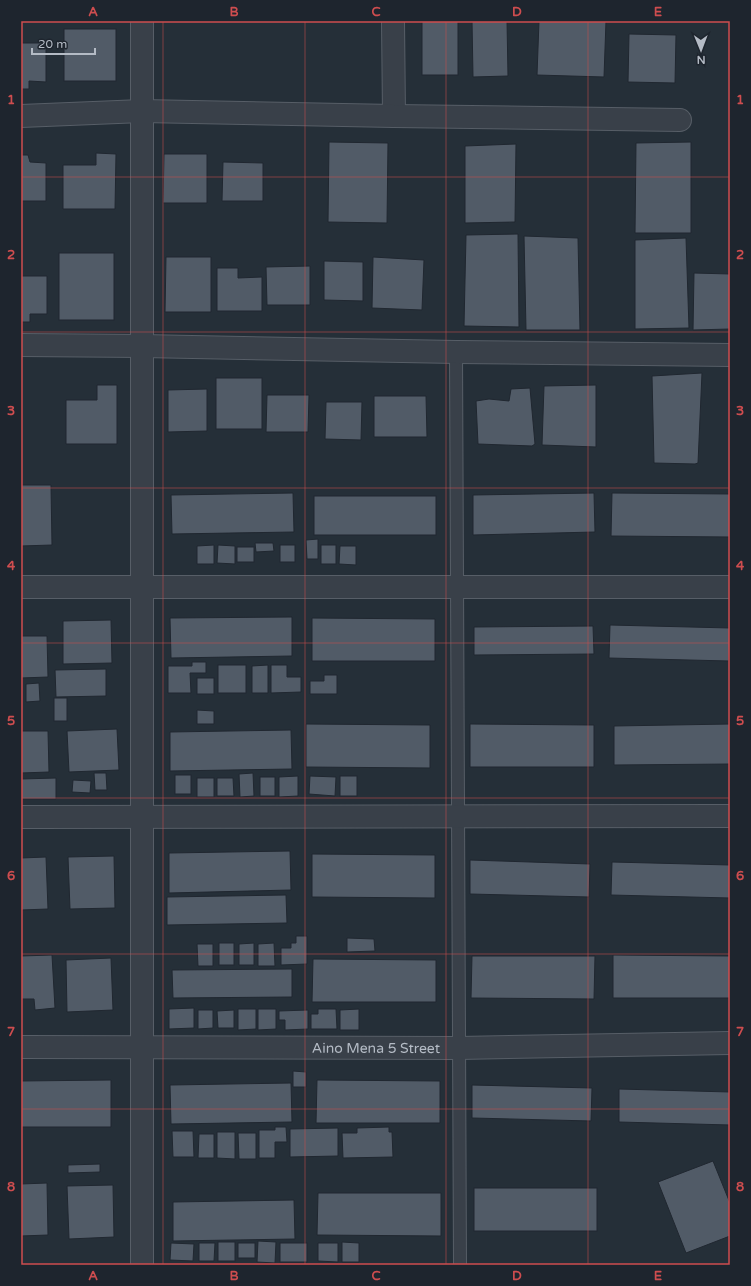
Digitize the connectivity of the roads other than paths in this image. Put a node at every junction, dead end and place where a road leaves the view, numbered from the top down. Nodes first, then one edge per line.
1 (142, 21) edge
2 (393, 21) edge
3 (142, 111) junction
4 (21, 116) edge
5 (394, 116) junction
6 (680, 120) dead end
7 (21, 345) edge
8 (142, 346) junction
9 (456, 352) junction
10 (730, 355) edge
11 (21, 587) edge
12 (142, 587) junction
13 (457, 587) junction
14 (730, 587) edge
15 (458, 816) junction
16 (730, 816) edge
17 (21, 817) edge
18 (142, 817) junction
19 (730, 1043) edge
20 (21, 1047) edge
21 (142, 1047) junction
22 (459, 1048) junction
23 (142, 1265) edge
24 (460, 1265) edge

1 - 3 street
2 - 5 street
3 - 4 street
3 - 5 street
3 - 8 street
5 - 6 street
7 - 8 street
8 - 9 street
8 - 12 street
9 - 10 street
9 - 13 lane
11 - 12 street
12 - 13 street
12 - 18 street
13 - 14 street
13 - 15 lane
15 - 16 street
15 - 18 street
15 - 22 lane
17 - 18 street
18 - 21 street
19 - 22 street, Aino Mena 5 Street
20 - 21 street, Aino Mena 5 Street
21 - 22 street, Aino Mena 5 Street
21 - 23 street
22 - 24 lane

